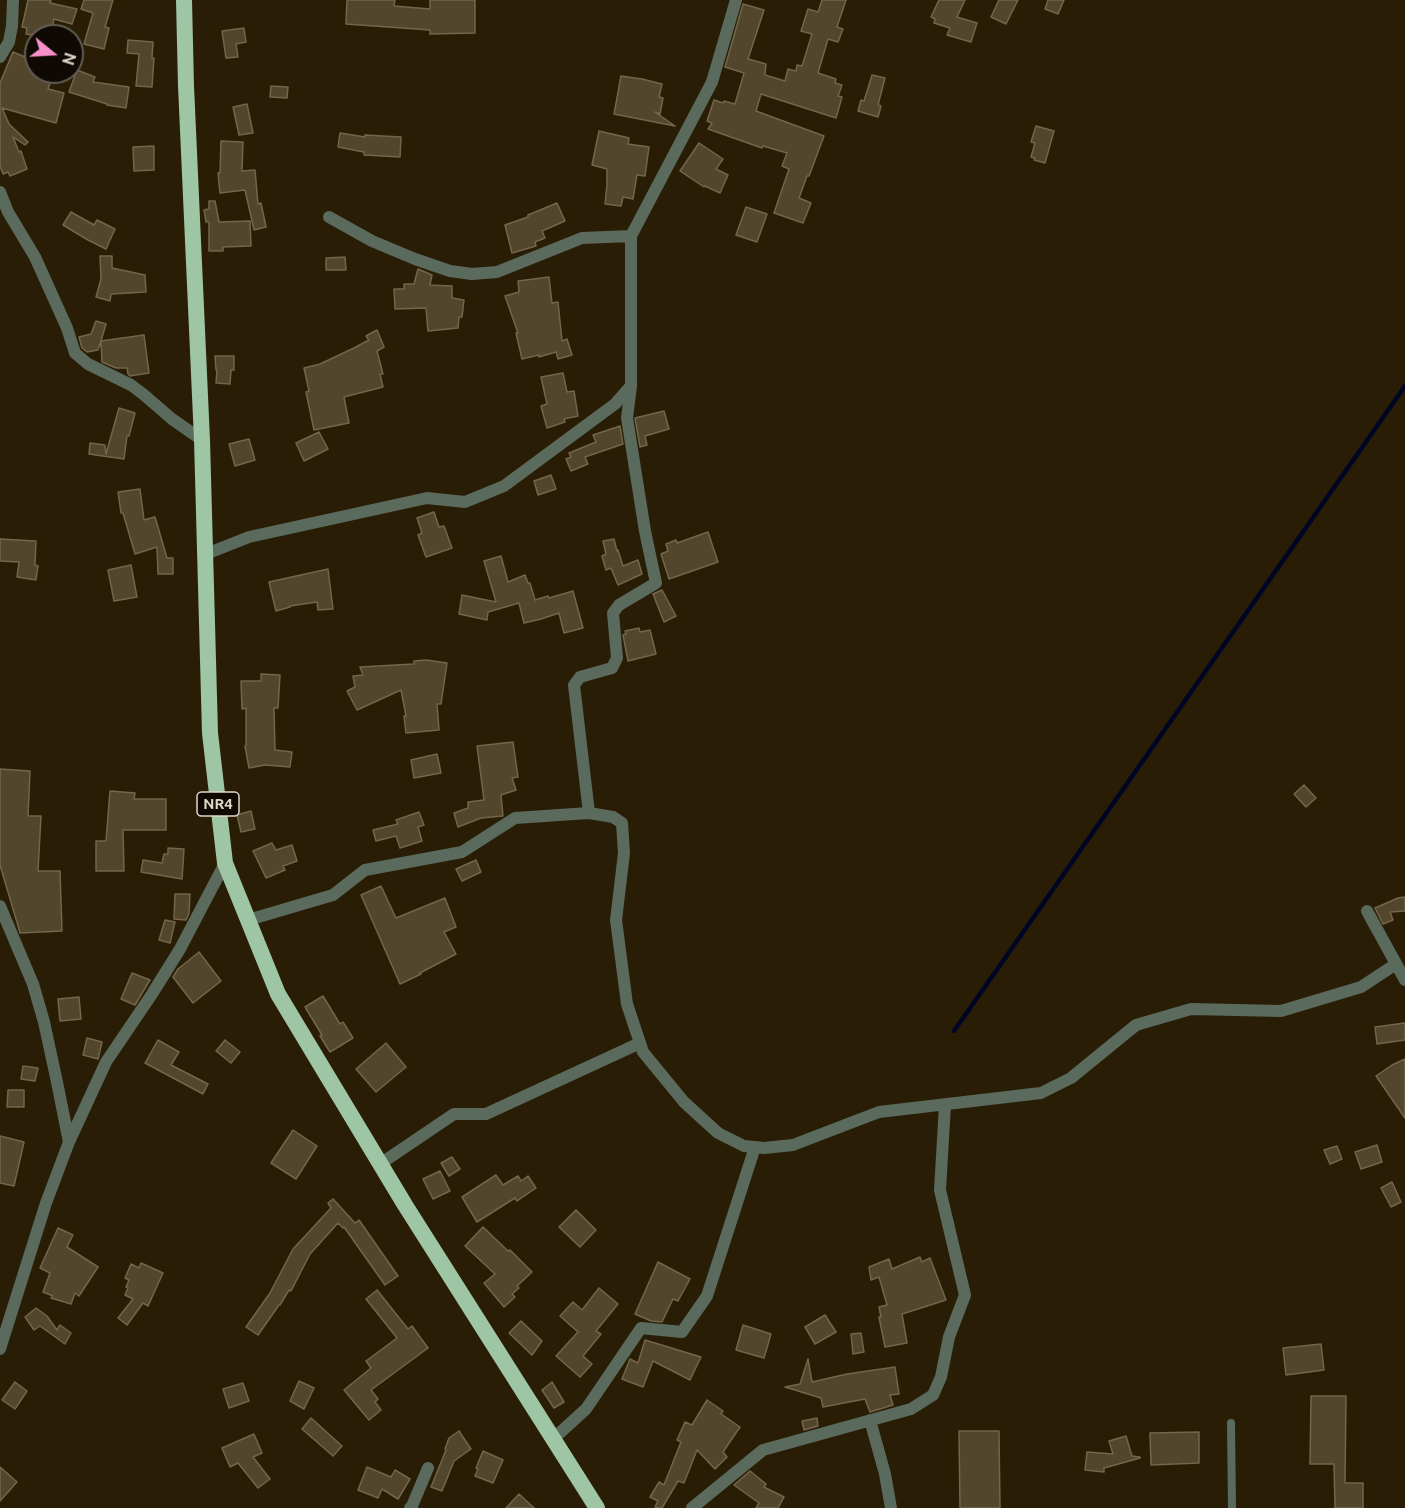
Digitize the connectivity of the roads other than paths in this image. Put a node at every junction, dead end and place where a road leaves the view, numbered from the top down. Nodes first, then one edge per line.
1 (13, 0) edge
2 (184, 0) edge
3 (736, 0) edge
4 (0, 57) edge
5 (0, 192) edge
6 (329, 217) dead end
7 (631, 236) junction
8 (631, 386) junction
9 (202, 440) junction
10 (206, 554) junction
11 (589, 813) junction
12 (225, 863) junction
13 (0, 906) edge
14 (1367, 911) dead end
15 (249, 920) junction
16 (1396, 964) junction
17 (1405, 980) edge
18 (640, 1043) junction
19 (945, 1105) junction
20 (69, 1142) junction
21 (755, 1147) junction
22 (380, 1164) junction
23 (0, 1349) edge
24 (870, 1420) junction
25 (1231, 1423) dead end
26 (553, 1439) junction
27 (428, 1468) dead end
28 (410, 1508) edge
29 (597, 1508) edge
30 (692, 1508) edge
31 (891, 1508) edge
32 (1232, 1508) edge

1 - 4 street
2 - 9 highway, NR4
3 - 7 street
5 - 9 street
6 - 7 street
7 - 8 street
8 - 10 street
8 - 11 street
9 - 10 highway, NR4
10 - 12 highway, NR4
11 - 15 street
11 - 18 street
12 - 15 highway, NR4
12 - 20 street
13 - 20 street
14 - 16 street
15 - 22 highway, NR4
16 - 17 street
16 - 19 street
18 - 21 street
18 - 22 street
19 - 21 street
19 - 24 street
20 - 23 street
21 - 26 street
22 - 26 highway, NR4
24 - 30 street
24 - 31 street
25 - 32 lane
26 - 29 highway, NR4
27 - 28 street

